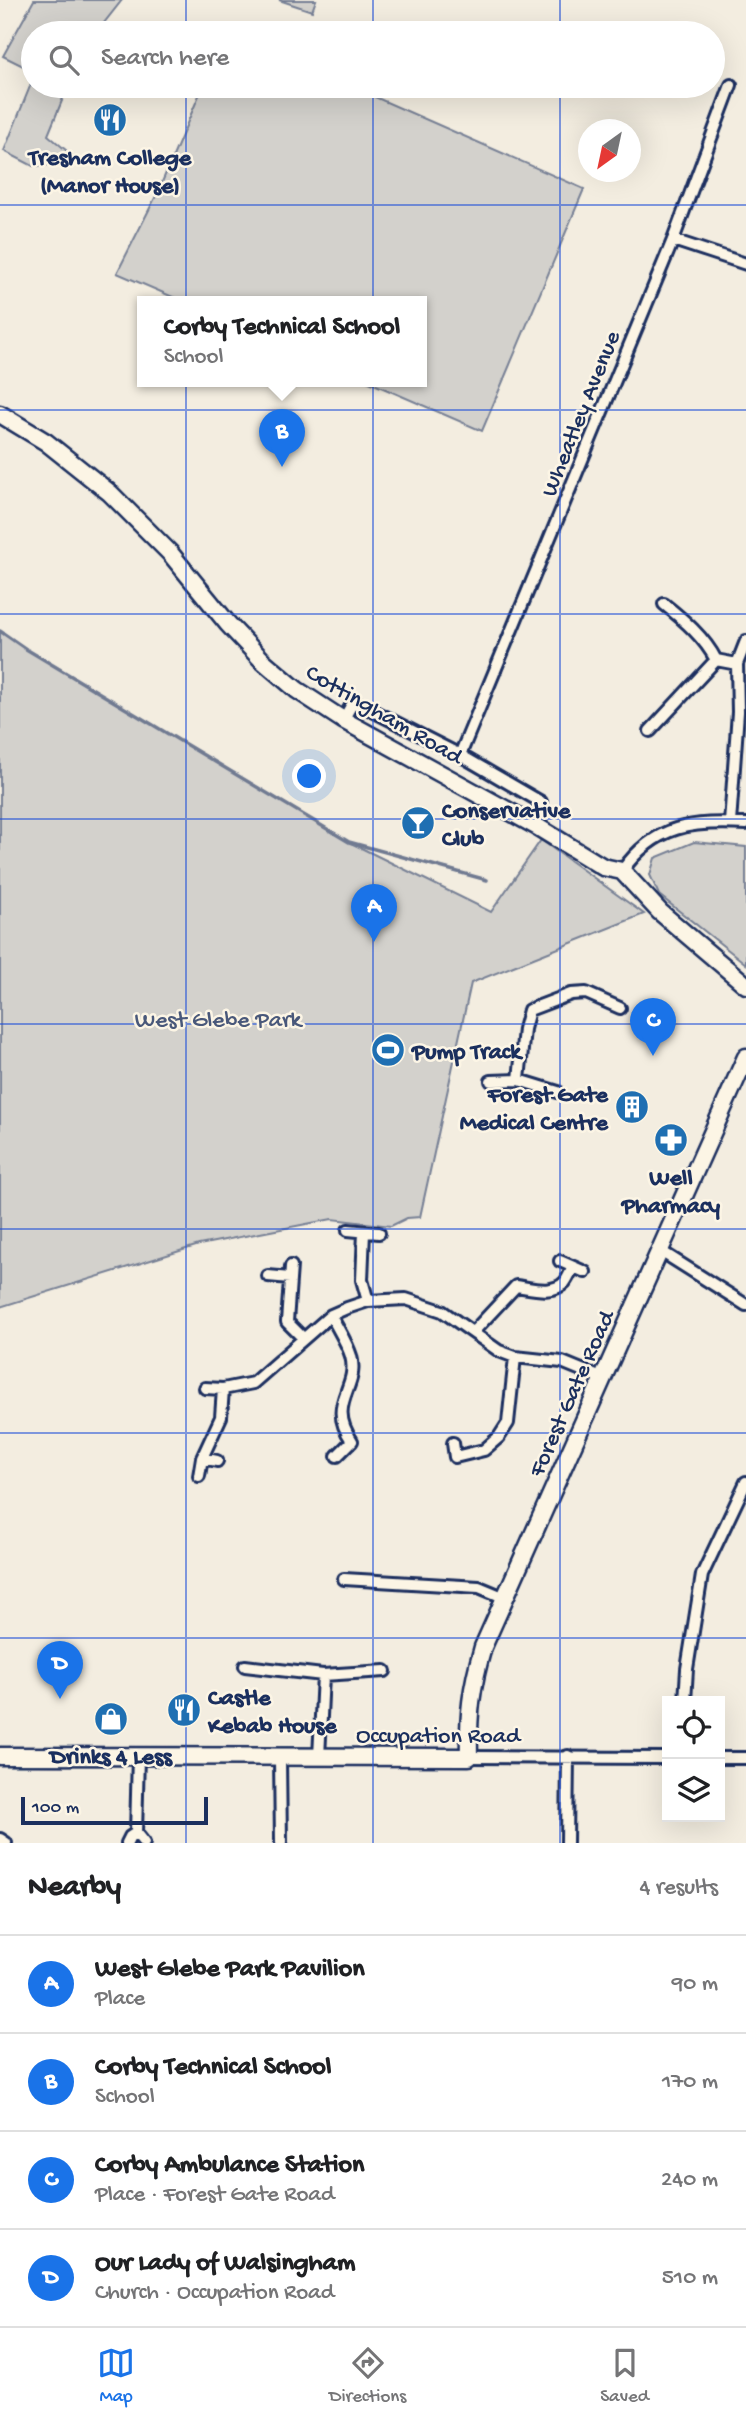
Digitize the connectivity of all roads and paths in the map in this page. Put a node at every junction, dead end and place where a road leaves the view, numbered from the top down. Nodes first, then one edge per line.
1 (732, 85) dead end
2 (673, 240) junction
3 (746, 264) edge
4 (0, 414) edge
5 (664, 604) dead end
6 (746, 641) edge
7 (716, 660) junction
8 (737, 664) junction
9 (342, 720) junction
10 (650, 731) dead end
11 (460, 755) junction
12 (536, 811) dead end
13 (730, 823) junction
14 (746, 824) edge
15 (622, 870) junction
16 (746, 985) edge
17 (620, 1008) dead end
18 (746, 1057) edge
19 (519, 1080) junction
20 (491, 1081) dead end
21 (558, 1092) dead end
22 (348, 1230) dead end
23 (364, 1232) junction
24 (379, 1233) dead end
25 (659, 1250) junction
26 (559, 1261) dead end
27 (573, 1267) junction
28 (585, 1272) dead end
29 (268, 1276) dead end
30 (368, 1301) junction
31 (746, 1305) edge
32 (331, 1315) junction
33 (473, 1332) junction
34 (303, 1338) junction
35 (515, 1357) junction
36 (601, 1378) junction
37 (205, 1388) dead end
38 (223, 1389) junction
39 (453, 1443) dead end
40 (337, 1456) dead end
41 (202, 1458) junction
42 (217, 1461) dead end
43 (199, 1476) dead end
44 (746, 1482) edge
45 (344, 1579) dead end
46 (503, 1597) junction
47 (245, 1666) dead end
48 (385, 1671) dead end
49 (323, 1675) junction
50 (685, 1696) edge
51 (0, 1756) edge
52 (138, 1756) junction
53 (568, 1756) junction
54 (319, 1757) junction
55 (468, 1757) junction
56 (280, 1758) junction
57 (662, 1758) edge
58 (725, 1758) edge
59 (746, 1758) edge
60 (136, 1833) junction
61 (0, 1839) edge
62 (6, 1843) edge
63 (127, 1843) edge
64 (144, 1843) edge
65 (281, 1843) edge
66 (567, 1843) edge

1 - 2 street, Wheatley Avenue
2 - 3 street
2 - 11 street, Wheatley Avenue
4 - 9 street, Cottingham Road
5 - 7 street
6 - 8 street
7 - 8 street
7 - 10 street
8 - 13 street
9 - 11 street
9 - 15 street, Cottingham Road
11 - 12 street
13 - 14 street
13 - 15 street
15 - 16 street, Cottingham Road
17 - 19 street
18 - 25 street, Forest Gate Road
19 - 20 street
19 - 21 street
22 - 23 street
23 - 24 street
23 - 30 street
25 - 31 street
25 - 36 street, Forest Gate Road
26 - 27 street
27 - 28 street
27 - 33 street
29 - 34 street
30 - 32 street
30 - 33 street
32 - 34 street
32 - 40 street
33 - 35 street
34 - 38 street
35 - 36 street
35 - 39 street
36 - 46 street, Forest Gate Road
37 - 38 street
38 - 41 street
41 - 42 street
41 - 43 street
44 - 50 street
45 - 46 street
46 - 55 street, Forest Gate Road
47 - 49 street
48 - 49 street
49 - 54 street
51 - 52 street, Occupation Road
52 - 56 street, Occupation Road
52 - 60 street
53 - 55 street, Occupation Road
53 - 57 street, Occupation Road
53 - 66 street
54 - 55 street, Occupation Road
54 - 56 street, Occupation Road
56 - 65 street
58 - 59 street
60 - 63 street
60 - 64 street
61 - 62 street

